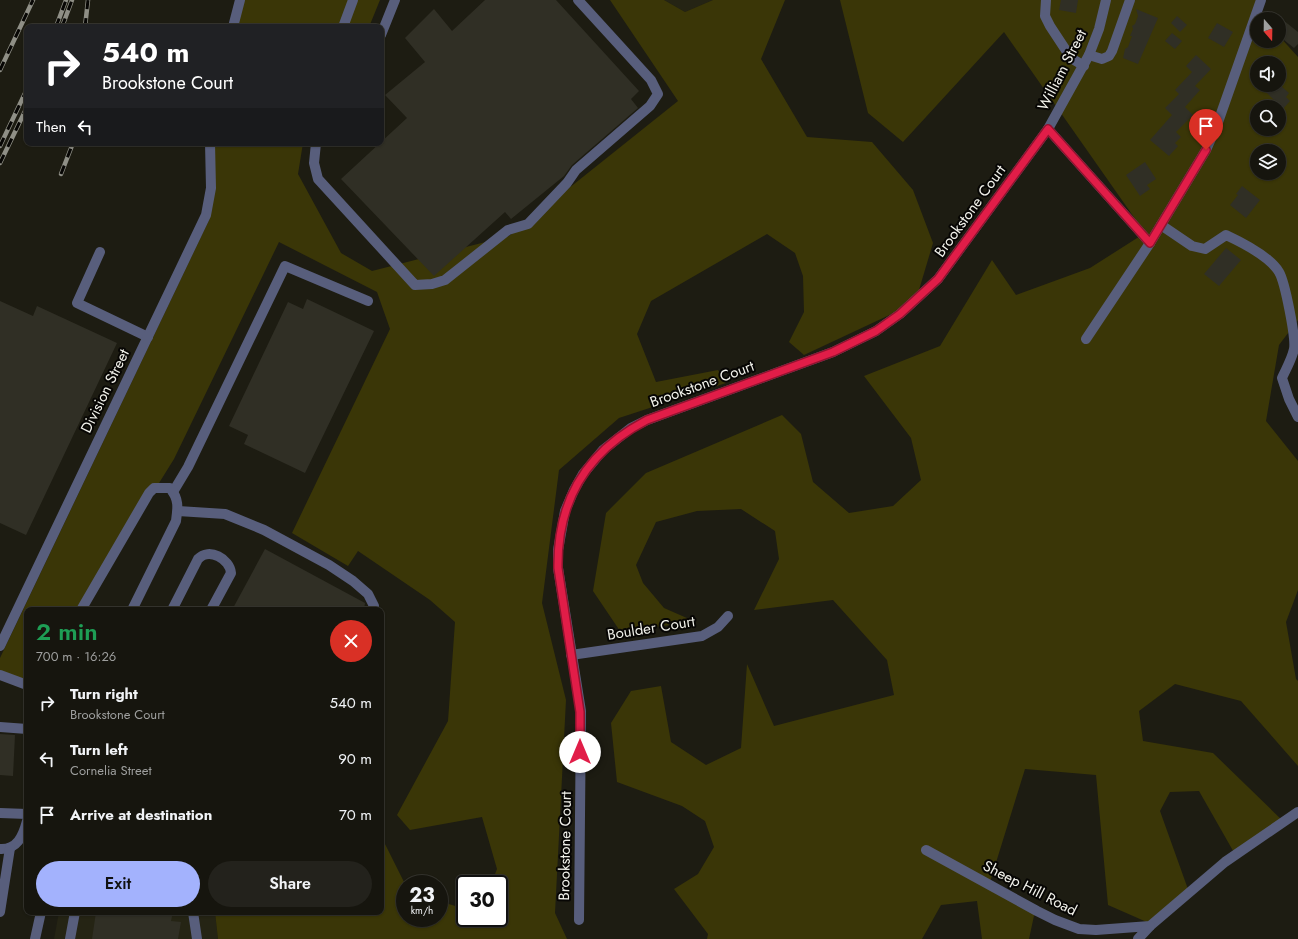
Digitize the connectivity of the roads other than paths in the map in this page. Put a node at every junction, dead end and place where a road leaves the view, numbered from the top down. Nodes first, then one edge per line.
1 (240, 0) edge
2 (353, 0) edge
3 (395, 0) edge
4 (578, 0) edge
5 (1046, 0) edge
6 (1106, 0) edge
7 (1130, 0) edge
8 (1261, 0) edge
9 (234, 24) edge
10 (344, 24) edge
11 (384, 28) edge
12 (1089, 55) junction
13 (1084, 66) junction
14 (1048, 129) junction
15 (210, 146) edge
16 (316, 146) edge
17 (1161, 225) junction
18 (1150, 243) junction
19 (100, 252) dead end
20 (368, 302) dead end
21 (148, 337) junction
22 (1086, 339) dead end
23 (1298, 417) edge
24 (173, 492) junction
25 (178, 511) junction
26 (83, 607) edge
27 (133, 607) edge
28 (174, 607) edge
29 (213, 607) edge
30 (374, 607) edge
31 (728, 616) dead end
32 (0, 646) edge
33 (572, 655) junction
34 (0, 675) edge
35 (24, 684) edge
36 (0, 727) edge
37 (24, 729) edge
38 (1298, 812) edge
39 (0, 813) edge
40 (24, 814) edge
41 (24, 832) edge
42 (5, 849) edge
43 (926, 850) dead end
44 (0, 912) edge
45 (40, 915) edge
46 (74, 915) edge
47 (193, 915) edge
48 (579, 920) dead end
49 (1150, 926) junction
50 (36, 939) edge
51 (70, 939) edge
52 (197, 939) edge
53 (1138, 939) edge

1 - 9 street
2 - 10 street
3 - 11 street
4 - 16 street
5 - 13 street
6 - 12 street, William Street
7 - 12 street
8 - 17 street
12 - 13 street, William Street
13 - 14 street, William Street
14 - 18 street
14 - 33 street, Brookstone Court
15 - 21 street, Division Street
17 - 18 street
17 - 23 street
18 - 22 street
19 - 21 street
20 - 24 street
21 - 32 street, Division Street
24 - 25 street
24 - 26 street
25 - 27 street
25 - 30 street
28 - 29 street
31 - 33 street, Boulder Court
33 - 48 street, Brookstone Court
34 - 35 street
36 - 37 street
38 - 49 street
39 - 40 street
41 - 42 street
42 - 44 street
43 - 49 street, Sheep Hill Road
45 - 50 street
46 - 51 street
47 - 52 street
49 - 53 street

